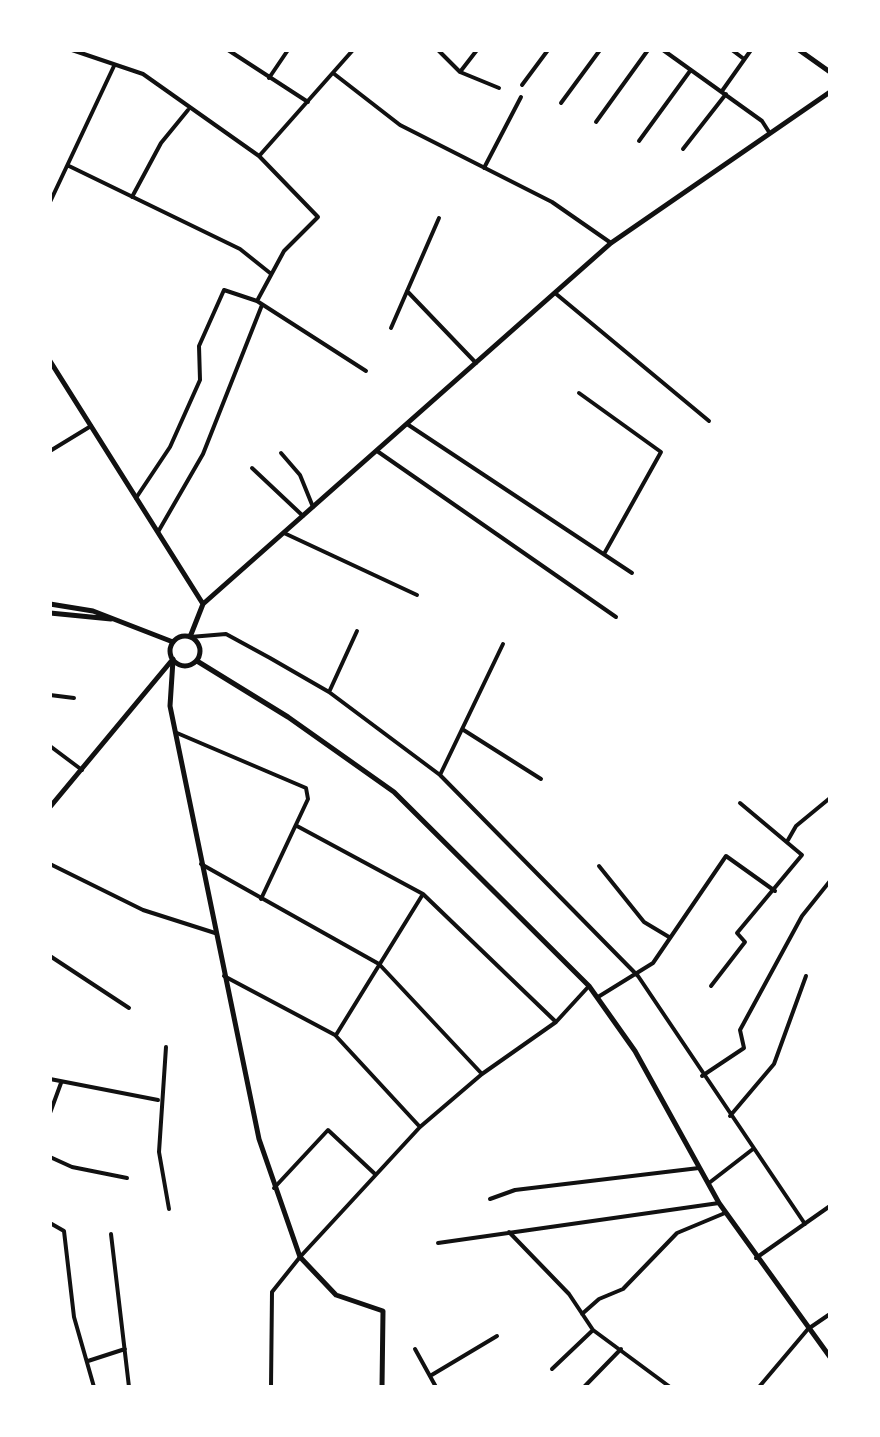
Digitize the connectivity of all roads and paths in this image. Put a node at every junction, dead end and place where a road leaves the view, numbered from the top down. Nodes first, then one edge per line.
1 (72, 50) edge
2 (228, 50) edge
3 (288, 50) edge
4 (353, 50) edge
5 (438, 50) edge
6 (476, 50) edge
7 (548, 50) edge
8 (600, 50) edge
9 (648, 50) edge
10 (662, 50) edge
11 (732, 50) edge
12 (750, 50) edge
13 (799, 50) edge
14 (745, 59) junction
15 (115, 64) junction
16 (690, 71) junction
17 (333, 72) junction
18 (460, 72) junction
19 (830, 72) edge
20 (269, 78) junction
21 (522, 85) dead end
22 (499, 88) dead end
23 (830, 92) edge
24 (724, 93) junction
25 (521, 97) dead end
26 (308, 102) junction
27 (560, 103) dead end
28 (188, 110) junction
29 (596, 122) dead end
30 (770, 134) junction
31 (639, 141) dead end
32 (682, 149) dead end
33 (259, 156) junction
34 (69, 166) junction
35 (484, 170) junction
36 (132, 197) junction
37 (50, 202) edge
38 (439, 218) dead end
39 (611, 243) junction
40 (270, 273) junction
41 (407, 291) junction
42 (555, 292) junction
43 (260, 303) junction
44 (391, 328) dead end
45 (50, 361) edge
46 (476, 364) junction
47 (366, 370) dead end
48 (579, 393) dead end
49 (709, 421) dead end
50 (408, 424) junction
51 (91, 426) junction
52 (50, 451) edge
53 (377, 451) junction
54 (281, 453) dead end
55 (252, 468) dead end
56 (136, 498) junction
57 (313, 508) junction
58 (303, 516) junction
59 (158, 532) junction
60 (284, 533) junction
61 (604, 554) junction
62 (632, 573) dead end
63 (417, 594) dead end
64 (50, 604) edge
65 (203, 604) junction
66 (50, 613) edge
67 (616, 616) dead end
68 (114, 619) junction
69 (356, 631) dead end
70 (190, 637) junction
71 (174, 642) junction
72 (503, 644) dead end
73 (173, 660) junction
74 (197, 661) junction
75 (330, 692) junction
76 (50, 695) edge
77 (74, 698) dead end
78 (462, 729) junction
79 (177, 733) junction
80 (50, 746) edge
81 (83, 770) junction
82 (440, 775) junction
83 (540, 779) dead end
84 (830, 798) edge
85 (740, 803) dead end
86 (50, 808) edge
87 (297, 826) junction
88 (787, 841) junction
89 (201, 863) junction
90 (50, 864) edge
91 (600, 866) dead end
92 (830, 882) edge
93 (774, 891) junction
94 (423, 894) junction
95 (261, 899) junction
96 (215, 934) junction
97 (669, 937) junction
98 (50, 956) edge
99 (380, 964) junction
100 (224, 976) junction
101 (638, 976) junction
102 (806, 976) dead end
103 (589, 986) junction
104 (711, 986) dead end
105 (598, 997) junction
106 (129, 1008) dead end
107 (556, 1022) junction
108 (335, 1036) junction
109 (166, 1047) dead end
110 (482, 1074) junction
111 (702, 1076) junction
112 (50, 1079) edge
113 (62, 1083) junction
114 (159, 1100) junction
115 (50, 1113) edge
116 (730, 1116) junction
117 (420, 1127) junction
118 (752, 1149) junction
119 (50, 1157) edge
120 (700, 1168) junction
121 (375, 1174) junction
122 (127, 1178) dead end
123 (708, 1184) junction
124 (274, 1188) junction
125 (490, 1199) dead end
126 (719, 1202) junction
127 (830, 1206) edge
128 (169, 1209) dead end
129 (726, 1213) junction
130 (50, 1222) edge
131 (805, 1224) junction
132 (508, 1232) junction
133 (111, 1234) dead end
134 (438, 1243) dead end
135 (300, 1256) junction
136 (756, 1258) junction
137 (582, 1314) junction
138 (830, 1314) edge
139 (808, 1328) junction
140 (594, 1330) junction
141 (497, 1336) dead end
142 (124, 1348) junction
143 (415, 1349) dead end
144 (621, 1350) junction
145 (830, 1357) edge
146 (88, 1361) junction
147 (552, 1369) dead end
148 (430, 1376) junction
149 (592, 1380) junction
150 (762, 1386) edge
151 (94, 1387) edge
152 (129, 1387) edge
153 (271, 1387) edge
154 (382, 1387) edge
155 (436, 1387) edge
156 (584, 1387) edge
157 (599, 1387) edge
158 (670, 1387) edge

1 - 15 street
2 - 20 street
3 - 20 street
4 - 17 street
5 - 18 street
6 - 18 street
7 - 21 street
8 - 27 street
9 - 29 street
10 - 16 street
11 - 14 street
12 - 14 street
13 - 19 main road
14 - 24 street
15 - 28 street
15 - 34 street
16 - 24 street
16 - 31 street
17 - 26 street
17 - 35 street
18 - 22 street
20 - 26 street
23 - 30 main road
24 - 30 street
24 - 32 street
25 - 35 street
26 - 33 street
28 - 33 street
28 - 36 street
30 - 39 main road
33 - 40 street
34 - 36 street
34 - 37 street
35 - 39 street
36 - 40 street
38 - 41 street
39 - 42 main road
40 - 43 street
41 - 44 street
41 - 46 street
42 - 46 main road
42 - 49 street
43 - 47 street
43 - 56 street
43 - 59 street
45 - 51 main road
46 - 50 main road
48 - 61 street
50 - 53 main road
50 - 61 street
51 - 52 street
51 - 56 main road
53 - 57 main road
53 - 67 street
54 - 57 street
55 - 58 street
56 - 59 main road
57 - 58 main road
58 - 60 main road
59 - 65 main road
60 - 63 street
60 - 65 main road
61 - 62 street
64 - 68 main road
65 - 70 main road
66 - 68 main road
68 - 71 main road
69 - 75 street
70 - 71 main road
70 - 74 main road
70 - 75 street
71 - 73 main road
72 - 78 street
73 - 74 main road
73 - 79 main road
73 - 81 main road
74 - 103 main road
75 - 82 street
76 - 77 street
78 - 82 street
78 - 83 street
79 - 87 street
79 - 89 main road
80 - 81 street
81 - 86 main road
82 - 101 street
84 - 88 street
85 - 88 street
87 - 94 street
87 - 95 street
88 - 93 street
89 - 95 street
89 - 96 main road
90 - 96 street
91 - 97 street
92 - 111 street
93 - 97 street
93 - 104 street
94 - 99 street
94 - 107 street
95 - 99 street
96 - 100 main road
97 - 101 street
98 - 106 street
99 - 108 street
99 - 110 street
100 - 108 street
100 - 124 main road
101 - 105 street
101 - 111 street
102 - 116 street
103 - 105 main road
103 - 107 street
105 - 120 main road
107 - 110 street
108 - 117 street
109 - 114 street
110 - 117 street
111 - 116 street
112 - 113 street
113 - 114 street
113 - 115 street
114 - 128 street
116 - 118 street
117 - 121 street
118 - 123 street
118 - 131 street
119 - 122 street
120 - 123 main road
120 - 125 street
121 - 124 street
121 - 135 street
123 - 126 main road
124 - 135 main road
126 - 129 main road
126 - 132 street
127 - 131 street
129 - 136 main road
129 - 137 street
130 - 146 street
131 - 136 street
132 - 134 street
132 - 137 street
133 - 142 street
135 - 153 street
135 - 154 main road
136 - 139 main road
137 - 140 street
138 - 139 street
139 - 145 main road
139 - 150 street
140 - 144 street
140 - 147 street
141 - 148 street
142 - 146 street
142 - 152 street
143 - 148 street
144 - 149 street
144 - 158 street
146 - 151 street
148 - 155 street
149 - 156 street
149 - 157 street

